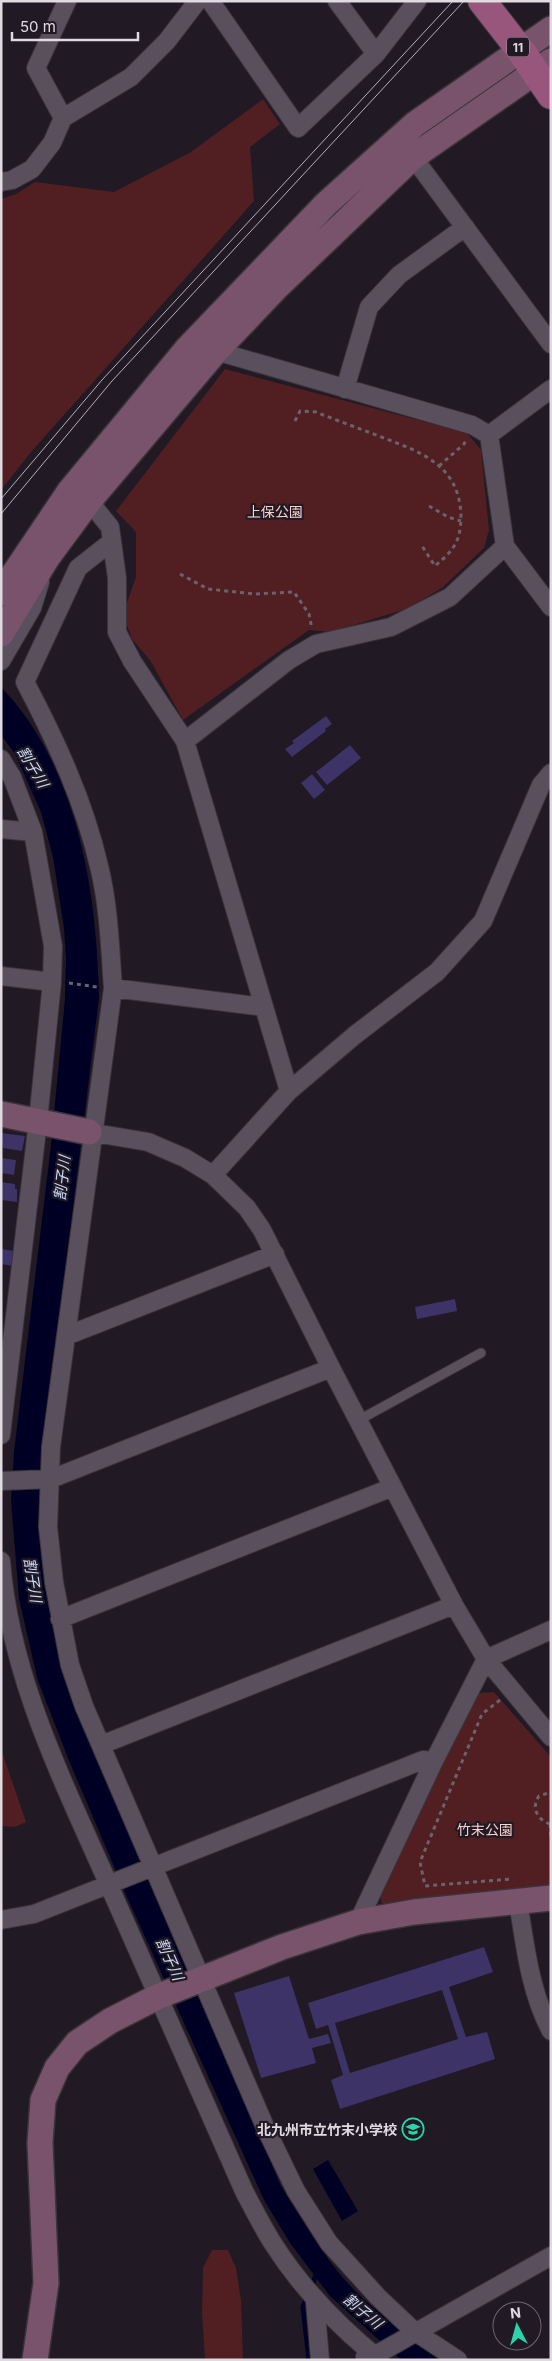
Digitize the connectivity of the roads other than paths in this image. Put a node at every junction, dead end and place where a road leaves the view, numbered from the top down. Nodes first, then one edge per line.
1 (67, 1) edge
2 (337, 1) edge
3 (417, 1) edge
4 (482, 1) edge
5 (202, 2) edge
6 (551, 29) edge
7 (376, 54) junction
8 (535, 61) edge
9 (551, 95) edge
10 (63, 118) junction
11 (413, 157) junction
12 (1, 182) edge
13 (465, 227) junction
14 (551, 344) edge
15 (216, 351) junction
16 (345, 389) junction
17 (551, 390) edge
18 (489, 436) junction
19 (79, 497) junction
20 (111, 542) junction
21 (505, 546) junction
22 (36, 557) junction
23 (8, 588) edge
24 (551, 607) edge
25 (1, 634) edge
26 (1, 661) edge
27 (184, 741) junction
28 (1, 759) edge
29 (551, 773) edge
30 (1, 829) edge
31 (33, 832) junction
32 (1, 976) edge
33 (57, 982) junction
34 (108, 988) junction
35 (264, 1007) junction
36 (289, 1091) junction
37 (1, 1114) edge
38 (43, 1122) junction
39 (92, 1133) junction
40 (213, 1175) junction
41 (274, 1254) junction
42 (66, 1336) junction
43 (7, 1340) edge
44 (481, 1353) dead end
45 (331, 1368) junction
46 (359, 1420) junction
47 (1, 1435) edge
48 (49, 1479) junction
49 (2, 1481) edge
50 (393, 1487) junction
51 (1, 1561) edge
52 (454, 1605) junction
53 (60, 1619) junction
54 (551, 1630) edge
55 (486, 1659) junction
56 (551, 1737) edge
57 (101, 1744) junction
58 (434, 1761) junction
59 (151, 1867) junction
60 (111, 1883) junction
61 (515, 1890) junction
62 (551, 1898) edge
63 (1, 1920) edge
64 (358, 1922) junction
65 (200, 1979) junction
66 (160, 1996) junction
67 (551, 2032) edge
68 (551, 2256) edge
69 (310, 2294) junction
70 (414, 2331) junction
71 (373, 2356) edge
72 (35, 2360) edge
73 (320, 2360) edge
74 (458, 2360) edge

1 - 10 street
2 - 7 street
3 - 7 street
4 - 8 main road, 11
5 - 7 street
5 - 10 street
6 - 8 street
8 - 9 main road, 11
8 - 11 street
8 - 19 street
10 - 12 street
11 - 13 street
11 - 15 street
13 - 14 street
13 - 16 street
15 - 16 street
15 - 19 street
16 - 18 street
17 - 18 street
18 - 21 street
19 - 20 street
19 - 22 street
20 - 27 street
20 - 34 street
21 - 24 street
21 - 27 street
22 - 23 street
22 - 26 street
23 - 25 street
27 - 35 street
28 - 31 street
29 - 36 street
30 - 31 street
31 - 33 street
32 - 33 street
33 - 38 street
34 - 35 street
34 - 39 street
35 - 36 street
36 - 40 street
37 - 38 street
38 - 39 street
38 - 43 street
39 - 40 street
39 - 42 street
40 - 41 street
41 - 42 street
41 - 45 street
42 - 48 street
43 - 47 street
44 - 46 lane
45 - 46 street
45 - 48 street
46 - 50 street
48 - 49 street
48 - 53 street
50 - 52 street
50 - 53 street
51 - 60 street
52 - 55 street
52 - 57 street
53 - 57 street
54 - 55 street
55 - 56 street
55 - 58 street
57 - 59 street
58 - 59 street
58 - 64 street
59 - 60 street
59 - 65 street
60 - 63 street
60 - 66 street
61 - 62 street
61 - 64 street
61 - 67 street
64 - 65 street
65 - 66 street
65 - 70 street
66 - 69 street
66 - 72 street
68 - 70 street
69 - 71 street
69 - 73 street
70 - 71 street
70 - 74 street

